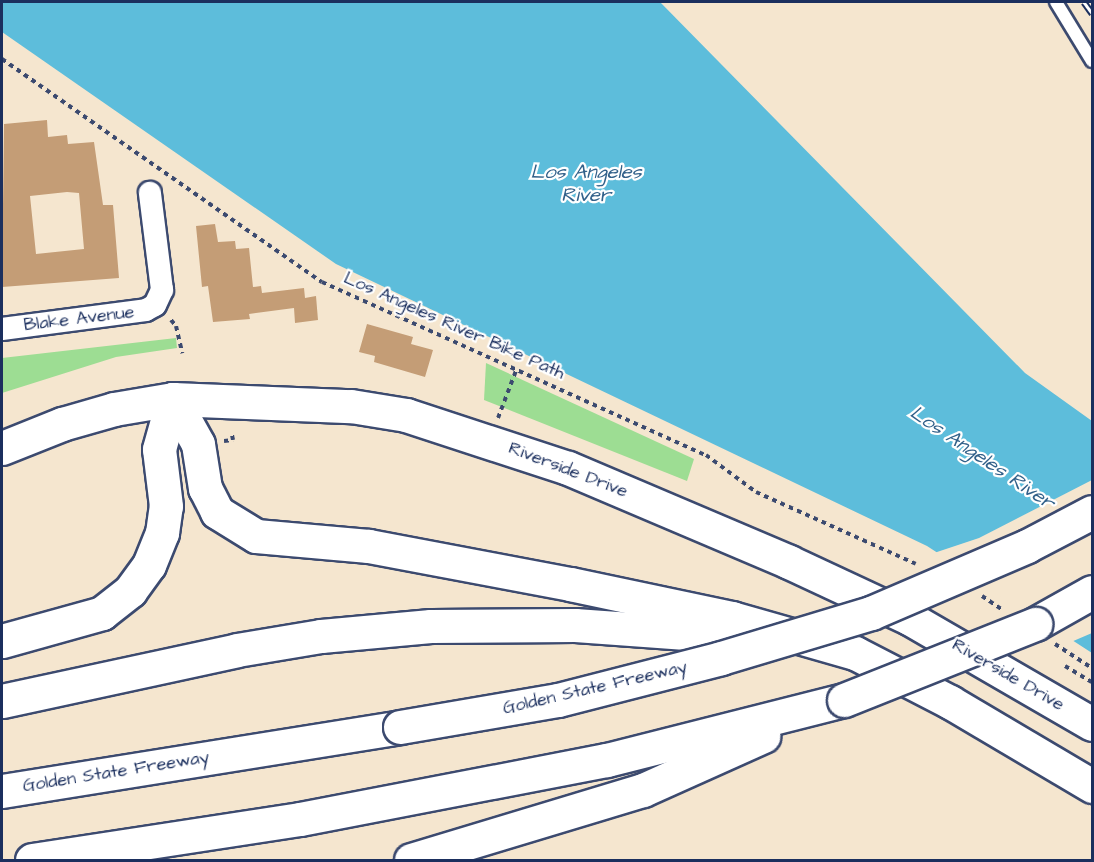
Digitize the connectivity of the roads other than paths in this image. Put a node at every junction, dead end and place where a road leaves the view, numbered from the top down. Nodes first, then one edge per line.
1 (1056, 2) edge
2 (1092, 62) edge
3 (150, 193) dead end
4 (2, 329) edge
5 (173, 399) junction
6 (2, 448) edge
7 (1092, 512) edge
8 (1092, 592) edge
9 (1092, 603) edge
10 (1035, 624) junction
11 (2, 641) edge
12 (844, 700) junction
13 (2, 701) edge
14 (950, 702) junction
15 (1092, 724) edge
16 (1092, 786) edge
17 (2, 791) edge
18 (32, 861) edge
19 (411, 861) edge

1 - 2 lane
3 - 4 street, Blake Avenue
5 - 6 main road, Riverside Drive
5 - 11 main road
5 - 14 main road
5 - 15 main road, Riverside Drive
7 - 17 main road, Golden State Freeway, bridge
8 - 10 main road
9 - 10 main road
10 - 12 main road, bridge
12 - 18 main road
12 - 19 main road
13 - 14 main road
14 - 16 main road

